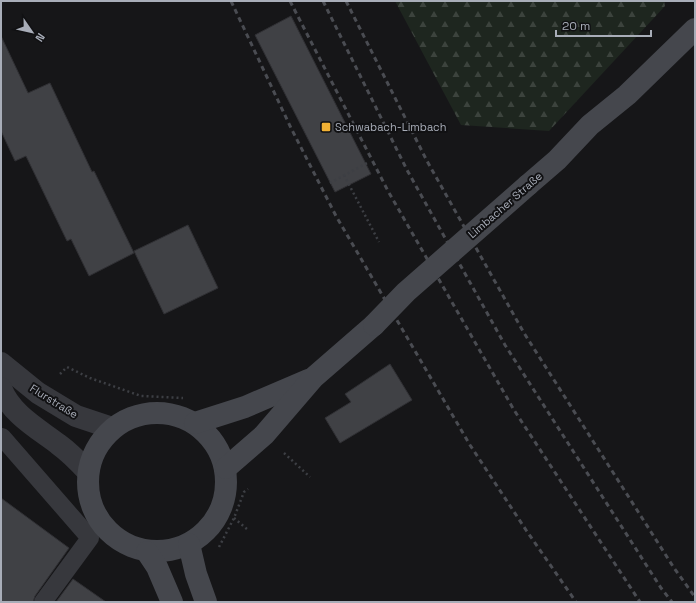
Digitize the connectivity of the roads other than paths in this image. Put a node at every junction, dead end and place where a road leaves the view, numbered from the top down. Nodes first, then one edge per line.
1 (695, 29) edge
2 (1, 363) edge
3 (313, 378) junction
4 (1, 388) edge
5 (19, 415) junction
6 (195, 423) junction
7 (112, 428) junction
8 (2, 438) edge
9 (226, 468) junction
10 (87, 471) junction
11 (189, 544) junction
12 (147, 552) junction
13 (43, 602) edge
14 (172, 602) edge
15 (206, 602) edge

1 - 3 main road, Limbacher Straße, bridge
2 - 7 street, Flurstraße
3 - 6 main road, Limbacher Straße
3 - 9 main road, Limbacher Straße
4 - 5 street
5 - 8 lane
5 - 10 street
6 - 7 main road
6 - 9 main road
7 - 10 main road
8 - 13 lane
9 - 11 main road
10 - 12 main road
11 - 12 main road
11 - 15 main road
12 - 14 main road

